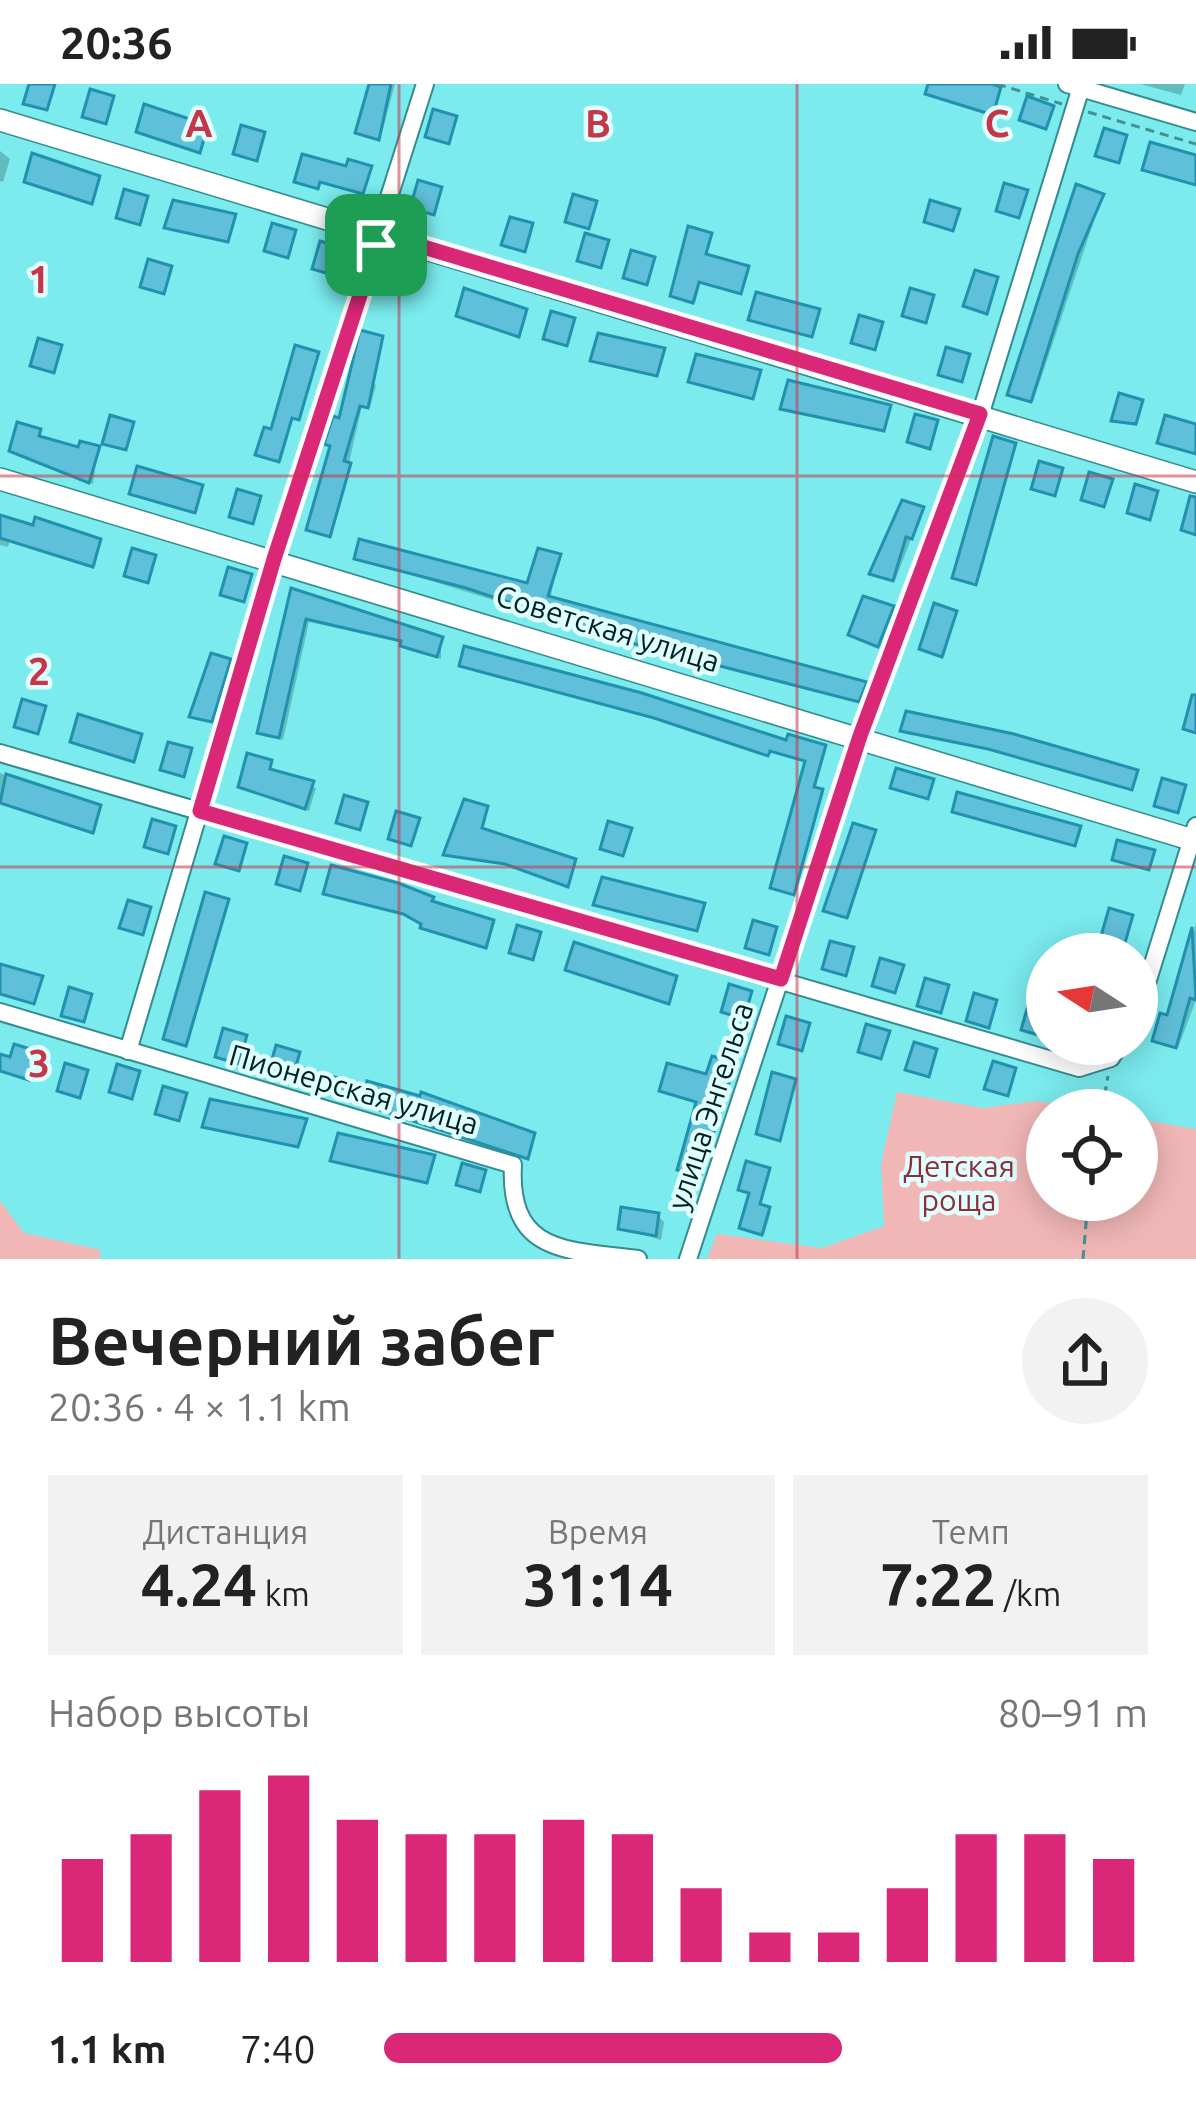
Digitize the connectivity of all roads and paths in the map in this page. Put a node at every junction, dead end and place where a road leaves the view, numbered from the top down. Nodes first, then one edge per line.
1 (425, 84) edge
2 (997, 84) edge
3 (1076, 86) edge
4 (1075, 108) junction
5 (0, 120) edge
6 (1196, 122) edge
7 (1196, 143) edge
8 (380, 234) junction
9 (980, 414) junction
10 (0, 479) edge
11 (1196, 482) edge
12 (274, 559) junction
13 (860, 736) junction
14 (0, 753) edge
15 (200, 811) junction
16 (1195, 836) edge
17 (1158, 950) edge
18 (781, 979) junction
19 (0, 1012) edge
20 (128, 1051) junction
21 (1026, 1052) edge
22 (1086, 1221) edge
23 (638, 1259) edge
24 (688, 1259) edge
25 (1083, 1259) edge

1 - 8 street
2 - 4 path
3 - 4 street, улица Энгельса
3 - 6 street
4 - 7 path
4 - 9 street, улица Энгельса
5 - 8 street
8 - 9 street
8 - 12 street
9 - 11 street
9 - 13 street, улица Энгельса
10 - 12 street, Советская улица
12 - 13 street, Советская улица
12 - 15 street
13 - 16 street, Советская улица
13 - 18 street, улица Энгельса
14 - 15 street
15 - 18 street
15 - 20 street
16 - 17 street
18 - 21 street
18 - 24 street, улица Энгельса
19 - 20 street, Пионерская улица
20 - 23 street, Пионерская улица
22 - 25 path

